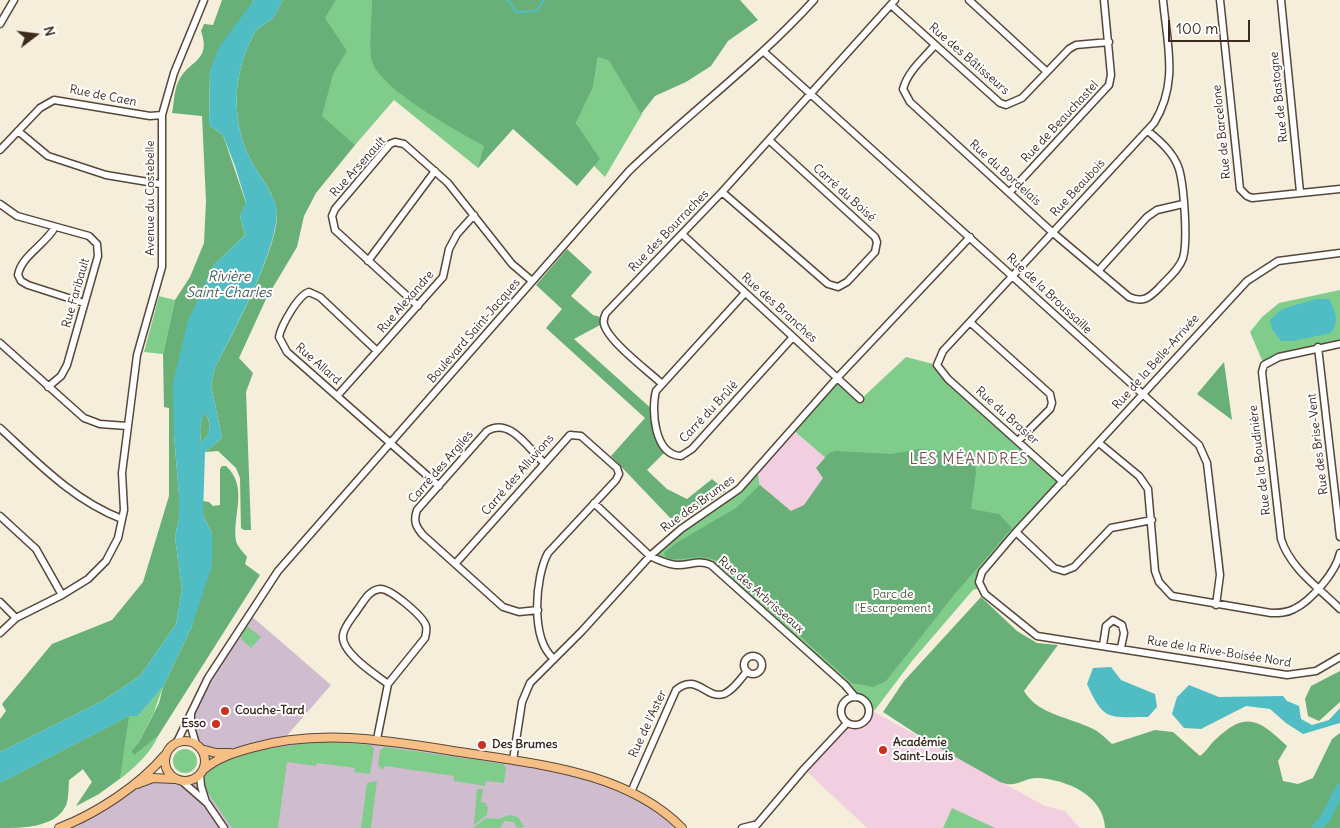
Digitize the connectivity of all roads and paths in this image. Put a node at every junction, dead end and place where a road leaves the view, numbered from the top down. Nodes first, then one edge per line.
1 (14, 0) edge
2 (204, 0) edge
3 (814, 0) edge
4 (969, 0) edge
5 (1104, 0) edge
6 (1163, 0) edge
7 (1220, 0) edge
8 (1281, 0) edge
9 (893, 2) edge
10 (3, 13) edge
11 (0, 24) edge
12 (1109, 42) junction
13 (935, 46) junction
14 (763, 51) junction
15 (1046, 71) junction
16 (812, 95) junction
17 (162, 115) junction
18 (18, 131) junction
19 (1148, 131) junction
20 (770, 140) junction
21 (0, 150) edge
22 (435, 171) junction
23 (160, 184) junction
24 (1340, 189) edge
25 (722, 192) junction
26 (1010, 192) junction
27 (1300, 192) junction
28 (0, 204) edge
29 (1183, 204) junction
30 (474, 215) junction
31 (55, 227) junction
32 (1052, 232) junction
33 (682, 234) junction
34 (970, 237) junction
35 (1340, 253) edge
36 (368, 261) junction
37 (1099, 270) junction
38 (1012, 275) junction
39 (532, 282) junction
40 (745, 294) junction
41 (84, 303) junction
42 (418, 306) junction
43 (970, 323) junction
44 (793, 337) junction
45 (0, 343) edge
46 (1340, 344) edge
47 (1318, 348) junction
48 (377, 351) junction
49 (937, 365) joint
50 (838, 378) junction
51 (661, 383) junction
52 (48, 386) junction
53 (338, 395) junction
54 (1142, 395) junction
55 (860, 399) dead end
56 (127, 426) junction
57 (0, 428) edge
58 (1018, 441) junction
59 (391, 442) junction
60 (1099, 443) junction
61 (544, 463) junction
62 (1063, 482) junction
63 (439, 486) junction
64 (594, 503) junction
65 (0, 516) edge
66 (122, 519) junction
67 (1152, 520) junction
68 (1016, 532) junction
69 (1340, 537) edge
70 (1340, 553) edge
71 (650, 556) junction
72 (455, 564) junction
73 (1318, 588) junction
74 (62, 595) junction
75 (0, 602) edge
76 (1216, 605) junction
77 (1340, 609) edge
78 (538, 610) junction
79 (16, 618) junction
80 (0, 633) edge
81 (1102, 645) junction
82 (1121, 648) junction
83 (1340, 657) edge
84 (554, 659) junction
85 (747, 672) dead end
86 (388, 684) junction
87 (854, 697) junction
88 (191, 710) junction
89 (848, 723) junction
90 (377, 739) junction
91 (177, 742) junction
92 (198, 746) junction
93 (232, 753) junction
94 (165, 755) junction
95 (513, 760) junction
96 (202, 772) junction
97 (179, 780) junction
98 (128, 788) junction
99 (630, 792) junction
100 (207, 803) junction
101 (754, 827) edge
102 (59, 828) edge
103 (224, 828) edge
104 (682, 828) edge
105 (742, 828) edge

1 - 10 street
2 - 17 street, Avenue du Costebelle
3 - 14 street, Boulevard Saint-Jacques
4 - 15 street
5 - 12 street, Rue de Beauchastel
6 - 19 street, Rue Beaubois
7 - 27 street, Rue de Barcelone
8 - 27 street, Rue de Bastogne
9 - 13 street, Rue des Bâtisseurs
9 - 16 street
10 - 11 street
12 - 15 street, Rue des Bâtisseurs
12 - 26 street, Rue de Beauchastel
13 - 15 street, Rue des Bâtisseurs
13 - 26 street, Rue du Bordelais
14 - 16 street, Rue de la Broussaille
14 - 39 street, Boulevard Saint-Jacques
16 - 20 street, Rue des Bourraches
16 - 34 street, Rue de la Broussaille
17 - 18 street, Rue de Caen
17 - 23 street, Avenue du Costebelle
18 - 21 street, Rue de Caen
18 - 23 street
19 - 29 street
19 - 32 street, Rue Beaubois
20 - 25 street, Rue des Bourraches
20 - 25 street, Carré du Boisé
22 - 30 street, Rue Arsenault
22 - 36 street
22 - 36 street, Rue Arsenault
23 - 56 street, Avenue du Costebelle
24 - 27 street, Rue de Barcelone
25 - 33 street, Rue des Bourraches
26 - 32 street, Rue du Bordelais
28 - 31 street, Rue Faribault
29 - 37 street
29 - 37 street, Rue du Bordelais
30 - 39 street, Rue Arsenault
30 - 42 street, Rue Alexandre
31 - 41 street, Rue Faribault
31 - 41 street
32 - 37 street, Rue du Bordelais
32 - 38 street, Rue Beaubois
33 - 40 street, Rue des Branches
33 - 51 street, Rue des Bourraches
34 - 38 street, Rue de la Broussaille
34 - 50 street, Rue des Brumes
35 - 54 street, Rue de la Belle-Arrivée
36 - 42 street, Rue Arsenault
38 - 43 street, Rue Beaubois
38 - 54 street, Rue de la Broussaille
39 - 59 street, Boulevard Saint-Jacques
40 - 44 street, Rue des Branches
40 - 51 street, Carré du Brûlé
41 - 52 street, Rue Faribault
42 - 48 street, Rue Alexandre
43 - 49 street, Rue Beaubois
43 - 58 street
44 - 50 street, Rue des Branches
44 - 51 street, Carré du Brûlé
45 - 52 street
46 - 47 street, Rue de la Boudinière
47 - 69 street, Rue des Brise-Vent
47 - 73 street, Rue de la Boudinière
48 - 53 street, Rue Alexandre
48 - 53 street, Rue Allard
49 - 58 street, Rue du Brasier
50 - 55 street, Rue des Branches
50 - 71 street, Rue des Brumes
52 - 56 street
53 - 59 street, Rue Allard
54 - 60 street, Rue de la Belle-Arrivée
54 - 76 street, Rue de la Broussaille
56 - 66 street, Avenue du Costebelle
57 - 66 street
58 - 62 street, Rue du Brasier
59 - 63 street, Rue Allard
59 - 88 street, Boulevard Saint-Jacques
60 - 62 street, Rue de la Belle-Arrivée
60 - 67 street
61 - 63 street, Carré des Argiles
61 - 64 street, Carré des Alluvions
61 - 72 street, Carré des Alluvions
62 - 68 street, Rue de la Belle-Arrivée
63 - 72 street, Carré des Argiles
64 - 71 street, Rue des Arbrisseaux
64 - 78 street, Carré des Alluvions
65 - 74 street
66 - 74 street, Avenue du Costebelle
67 - 68 street
67 - 76 street
68 - 81 street, Rue de la Rive-Boisée Nord
70 - 73 street
71 - 84 street, Rue des Brumes
71 - 87 street, Rue des Arbrisseaux
72 - 78 street, Carré des Argiles
73 - 76 street
73 - 77 street, Rue de la Boudinière
74 - 79 street, Avenue du Costebelle
75 - 79 street
78 - 84 street, Carré des Alluvions
79 - 80 street, Avenue du Costebelle
81 - 82 street, Rue de la Rive-Boisée Nord
81 - 82 street
82 - 83 street, Rue de la Rive-Boisée Nord
84 - 95 street, Rue des Brumes
85 - 99 street, Rue de l'Aster
86 - 86 street
86 - 90 street
87 - 89 street
87 - 89 street
88 - 91 street, Boulevard Saint-Jacques
88 - 92 street
89 - 101 street
90 - 93 main road
90 - 95 main road
91 - 92 main road
91 - 94 main road
92 - 93 main road
92 - 96 main road
93 - 96 main road
94 - 97 main road
94 - 98 main road
95 - 99 main road
96 - 97 main road
96 - 100 street
97 - 98 main road
97 - 100 street
98 - 102 main road
99 - 104 main road
100 - 103 street
101 - 105 street

